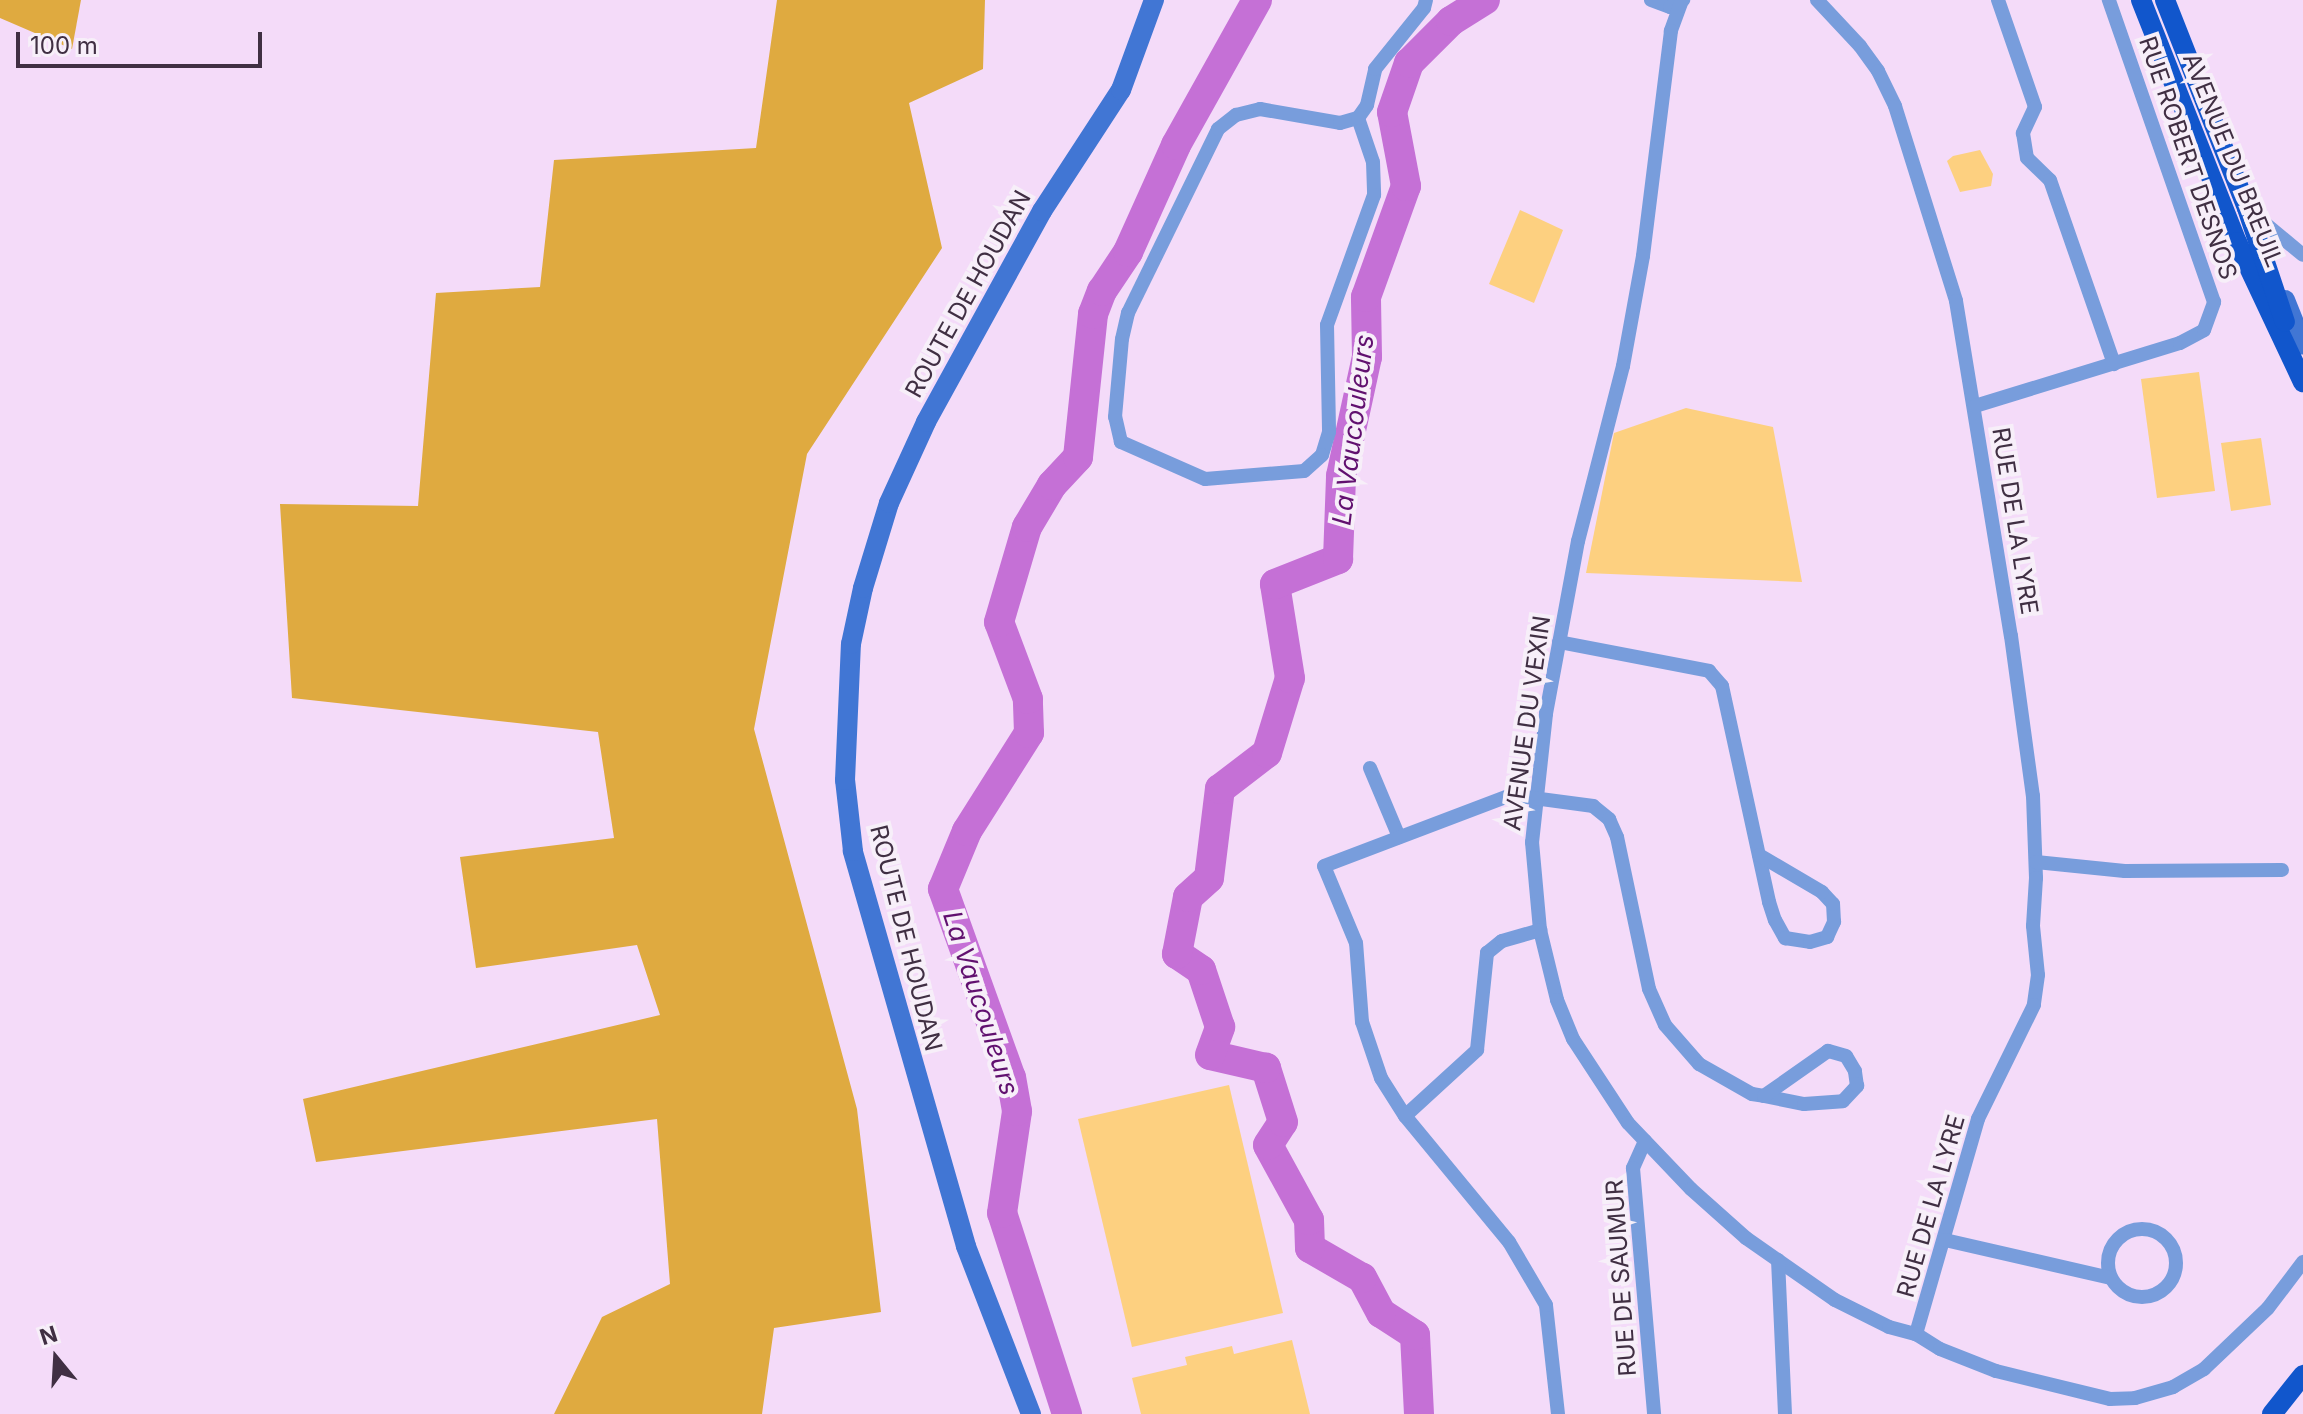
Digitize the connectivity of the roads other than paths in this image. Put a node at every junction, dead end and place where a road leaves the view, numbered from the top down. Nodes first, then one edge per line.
1 (1154, 0) edge
2 (1426, 0) edge
3 (1998, 0) edge
4 (2109, 0) edge
5 (2141, 0) edge
6 (2165, 0) edge
7 (1682, 1) edge
8 (1818, 2) edge
9 (1654, 3) edge
10 (1671, 31) junction
11 (1358, 118) junction
12 (2247, 208) junction
13 (2303, 255) edge
14 (2303, 345) edge
15 (2114, 364) junction
16 (2303, 380) edge
17 (1975, 406) junction
18 (1559, 642) junction
19 (1370, 768) dead end
20 (1536, 800) junction
21 (1399, 837) junction
22 (1759, 855) junction
23 (2036, 862) junction
24 (2282, 870) dead end
25 (1540, 930) junction
26 (1764, 1096) junction
27 (1405, 1116) junction
28 (1645, 1141) junction
29 (1945, 1240) junction
30 (1778, 1260) junction
31 (2303, 1262) edge
32 (2111, 1278) junction
33 (1916, 1334) junction
34 (2303, 1375) edge
35 (1031, 1414) edge
36 (1558, 1414) edge
37 (1654, 1414) edge
38 (1785, 1414) edge
39 (2272, 1414) edge

1 - 35 street, ROUTE DE HOUDAN
2 - 11 street
3 - 15 street
4 - 15 street, RUE ROBERT DESNOS
5 - 16 main road, AVENUE DU BREUIL
6 - 12 main road, AVENUE DU BREUIL
7 - 9 street
7 - 10 street, AVENUE DU VEXIN
8 - 17 street, RUE DE LA LYRE
9 - 10 street
10 - 18 street, AVENUE DU VEXIN
11 - 11 street
12 - 13 street
12 - 14 street
12 - 16 main road, AVENUE DU BREUIL
15 - 17 street, RUE ROBERT DESNOS
17 - 23 street, RUE DE LA LYRE
18 - 20 street, AVENUE DU VEXIN
18 - 22 street
19 - 21 street
20 - 21 street
20 - 25 street, AVENUE DU VEXIN
20 - 26 street
21 - 27 street
22 - 22 street
23 - 24 street
23 - 29 street, RUE DE LA LYRE
25 - 27 street
25 - 28 street, AVENUE DU VEXIN
26 - 26 street
27 - 36 street
28 - 30 street, AVENUE DU VEXIN
28 - 37 street, RUE DE SAUMUR
29 - 32 street
29 - 33 street, RUE DE LA LYRE
30 - 33 street, AVENUE DU VEXIN
30 - 38 street
31 - 33 street, AVENUE DU VEXIN
32 - 32 street
34 - 39 main road

